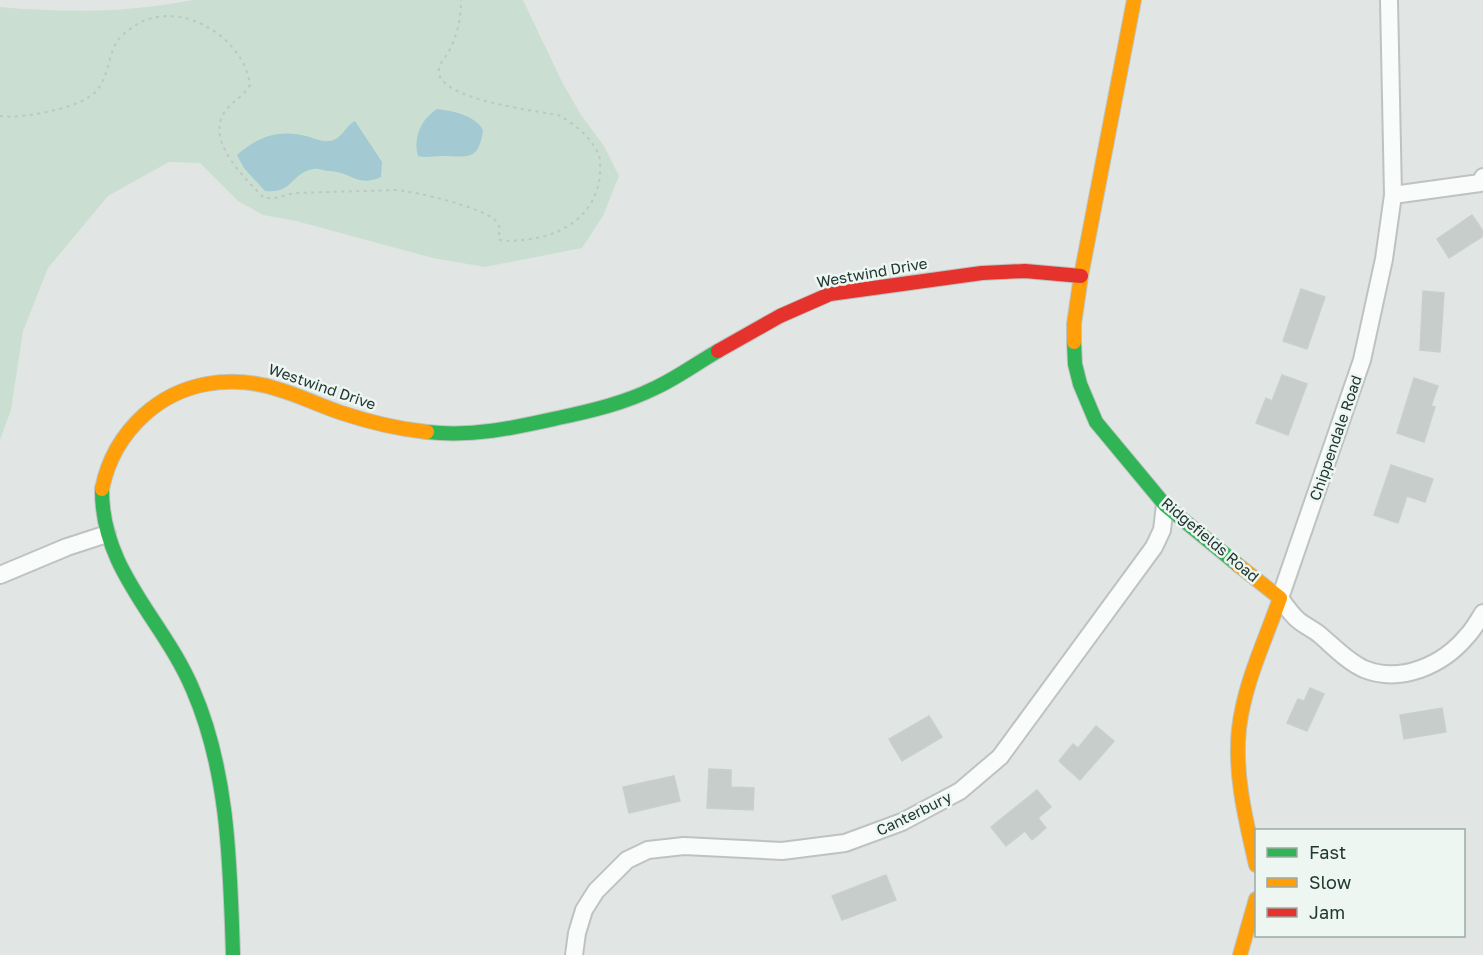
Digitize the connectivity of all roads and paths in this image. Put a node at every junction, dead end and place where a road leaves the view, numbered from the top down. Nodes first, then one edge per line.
1 (461, 0) edge
2 (1134, 0) edge
3 (1389, 0) edge
4 (0, 118) edge
5 (1483, 177) edge
6 (1393, 195) junction
7 (1081, 276) junction
8 (1165, 505) junction
9 (107, 534) junction
10 (0, 575) edge
11 (1280, 598) junction
12 (1483, 614) edge
13 (1255, 855) edge
14 (1255, 906) edge
15 (233, 955) edge
16 (574, 955) edge
17 (1240, 955) edge

1 - 4 path
2 - 7 street, Ridgefields Road
3 - 6 street, Chippendale Road
5 - 6 street
6 - 11 street, Chippendale Road
7 - 8 street, Ridgefields Road
7 - 9 street, Westwind Drive
8 - 11 street, Ridgefields Road
8 - 16 street, Canterbury
9 - 10 street
9 - 15 street, Westwind Drive
11 - 12 street, Ridgefields Road
11 - 13 street, Chippendale Road
14 - 17 street

